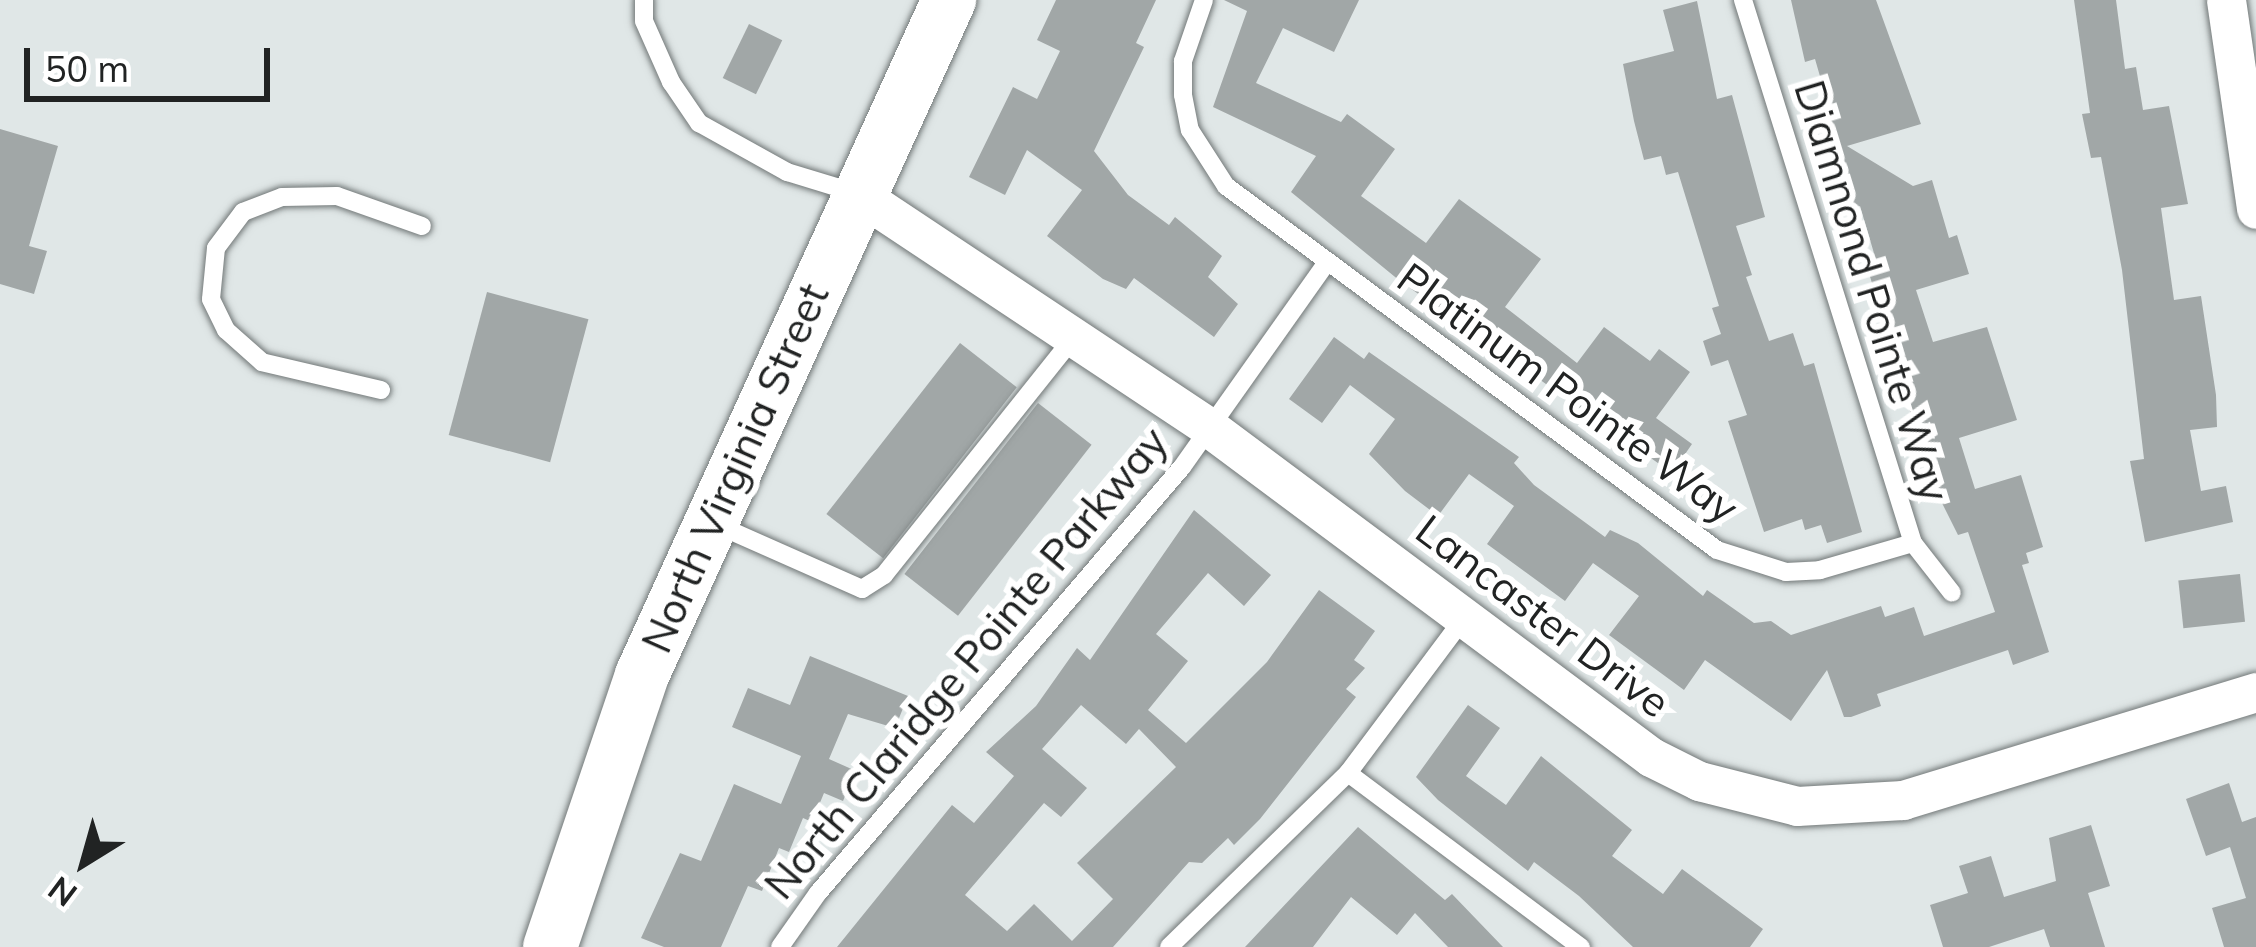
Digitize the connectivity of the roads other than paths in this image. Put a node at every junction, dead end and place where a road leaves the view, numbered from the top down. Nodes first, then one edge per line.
1 (644, 0) edge
2 (949, 0) edge
3 (1204, 0) edge
4 (1743, 0) edge
5 (2226, 0) edge
6 (859, 194) junction
7 (2256, 209) edge
8 (422, 226) dead end
9 (1328, 262) junction
10 (1074, 337) junction
11 (381, 391) dead end
12 (1207, 426) junction
13 (709, 521) junction
14 (1912, 543) junction
15 (1952, 593) dead end
16 (1463, 618) junction
17 (2256, 692) edge
18 (1348, 773) junction
19 (1569, 944) edge
20 (550, 947) edge
21 (781, 947) edge
22 (1169, 947) edge

1 - 6 lane
2 - 6 main road, North Virginia Street
3 - 9 lane, Platinum Pointe Way
4 - 14 lane, Diamnond Pointe Way
5 - 7 street
6 - 10 street, Lancaster Drive
6 - 13 main road, North Virginia Street
8 - 11 lane
9 - 12 lane, North Claridge Pointe Parkway
9 - 14 lane, Platinum Pointe Way
10 - 12 street, Lancaster Drive
10 - 13 lane
12 - 16 street, Lancaster Drive
12 - 21 lane, North Claridge Pointe Parkway
13 - 20 main road, North Virginia Street
14 - 15 lane, Diamnond Pointe Way
16 - 17 street, Lancaster Drive
16 - 18 lane
18 - 19 lane
18 - 22 lane

